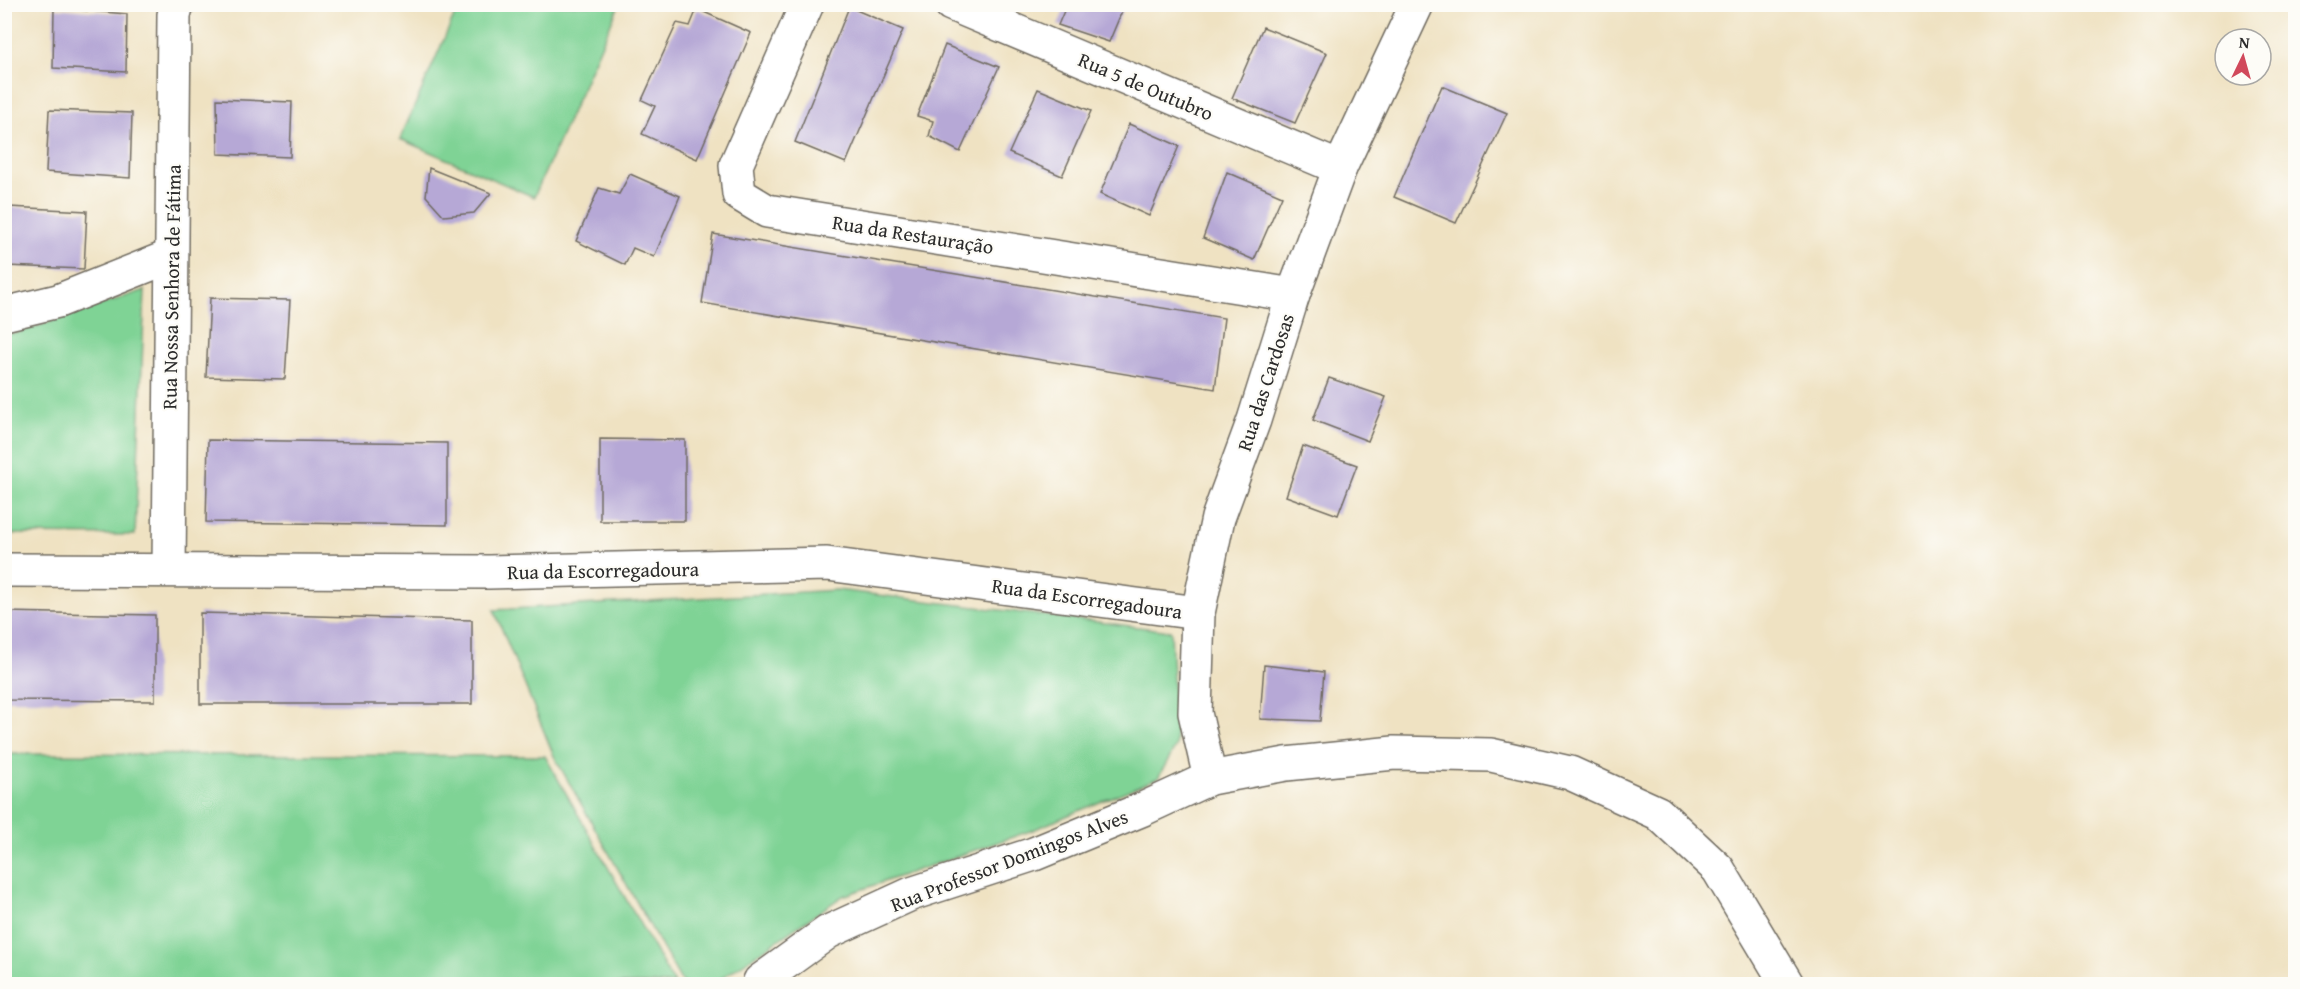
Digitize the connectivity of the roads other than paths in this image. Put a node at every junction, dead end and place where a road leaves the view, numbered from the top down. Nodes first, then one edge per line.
1 (177, 4) edge
2 (807, 4) edge
3 (951, 4) edge
4 (1417, 4) edge
5 (1340, 168) junction
6 (171, 256) junction
7 (1293, 295) junction
8 (4, 314) edge
9 (4, 570) edge
10 (169, 570) junction
11 (1198, 613) junction
12 (1210, 778) junction
13 (759, 984) edge
14 (1787, 984) edge

1 - 6 street, Rua Nossa Senhora de Fátima
2 - 7 street, Rua da Restauração
3 - 5 street, Rua 5 de Outubro
4 - 5 street, Rua das Cardosas
5 - 7 street, Rua das Cardosas
6 - 8 street
6 - 10 street, Rua Nossa Senhora de Fátima
7 - 11 street, Rua das Cardosas
9 - 10 street, Rua da Escorregadoura
10 - 11 street, Rua da Escorregadoura
11 - 12 street, Rua das Cardosas
12 - 13 street, Rua Professor Domingos Alves
12 - 14 street, Rua Professor Domingos Alves

